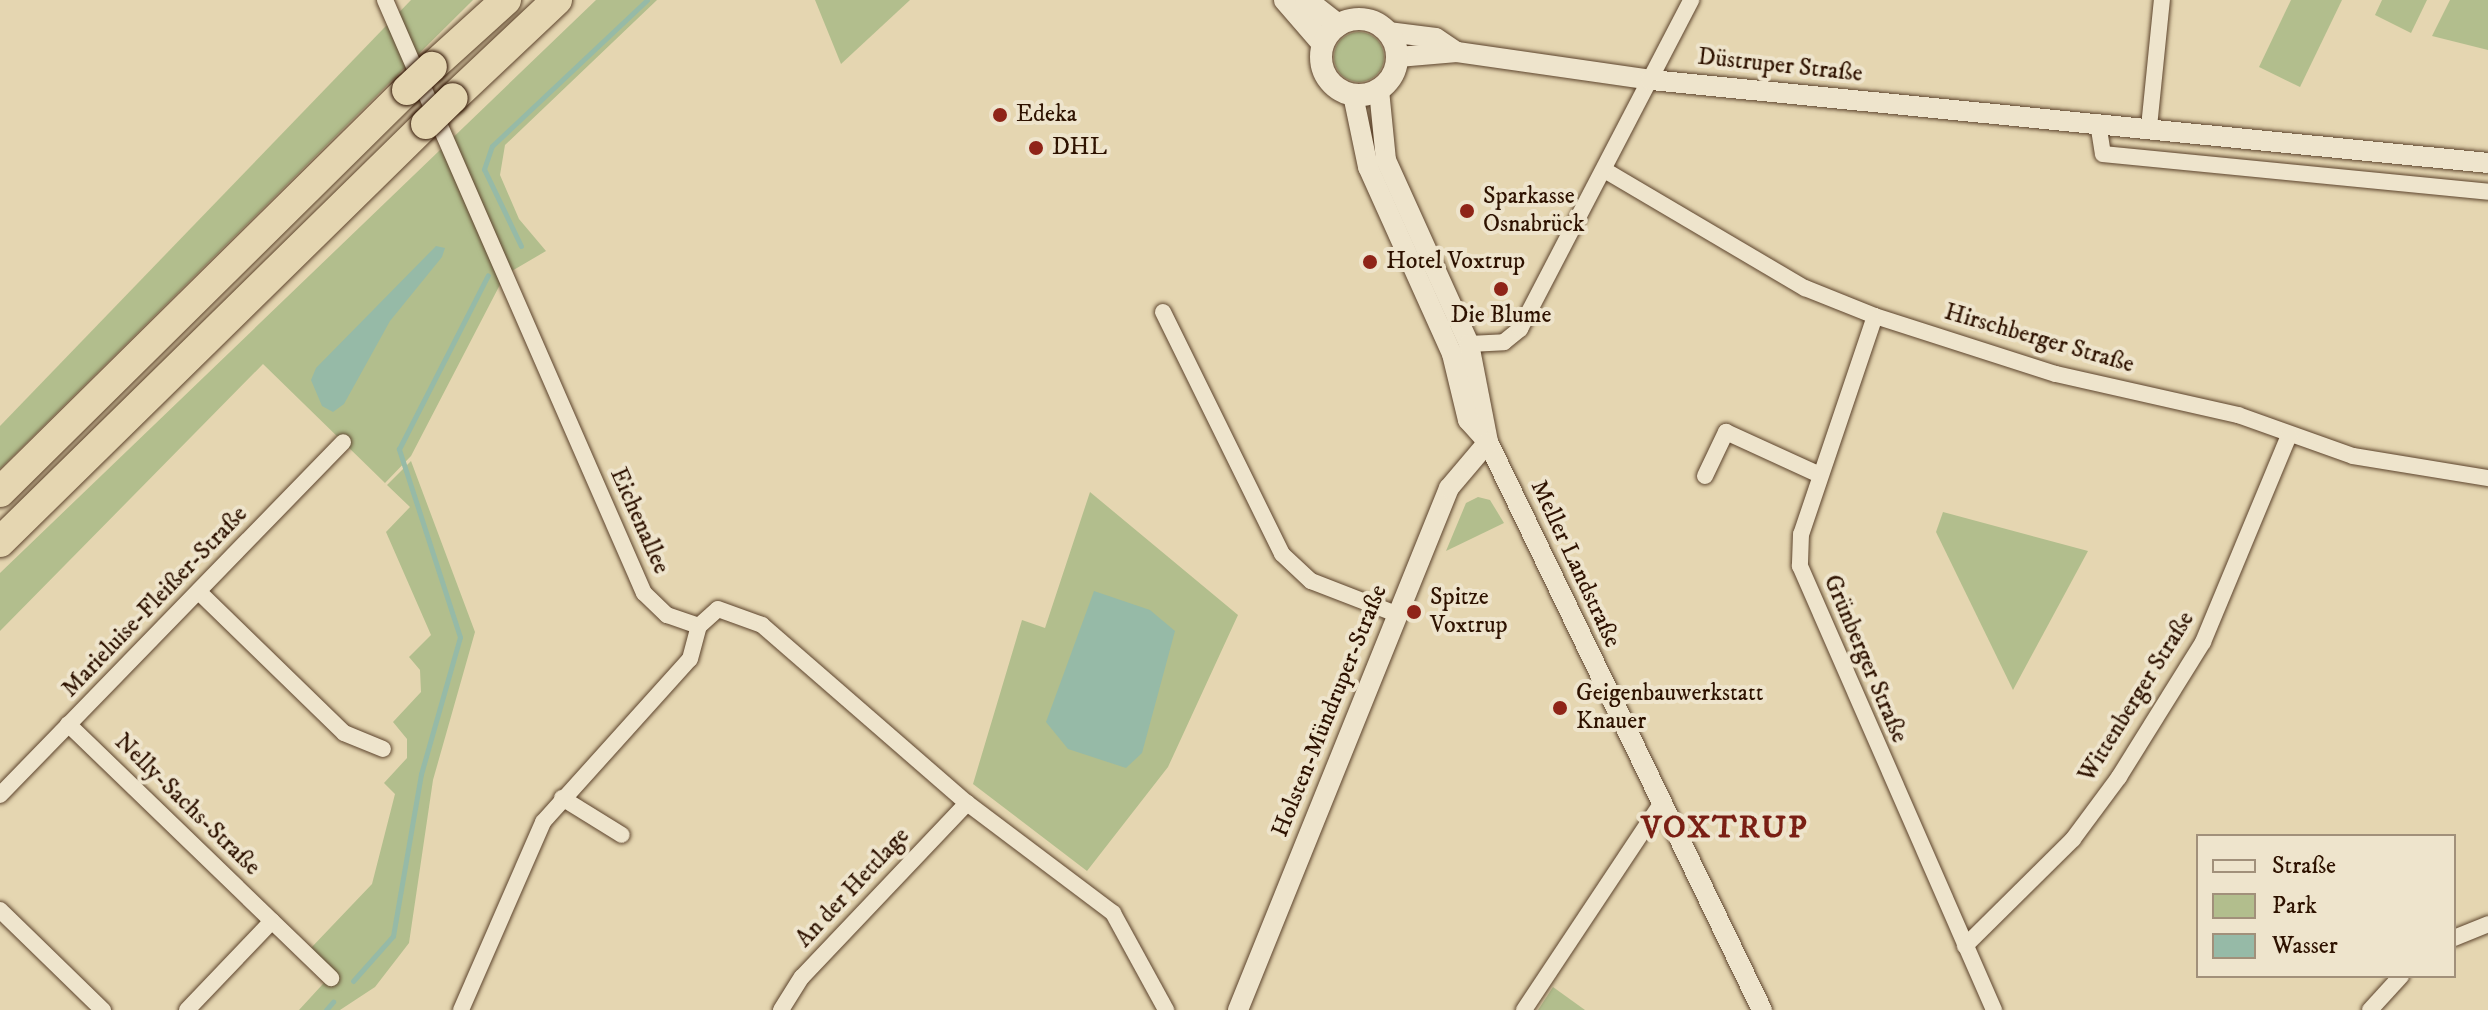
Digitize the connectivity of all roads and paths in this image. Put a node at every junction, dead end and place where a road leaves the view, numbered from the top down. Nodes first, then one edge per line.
1 (385, 0) edge
2 (487, 0) edge
3 (506, 0) edge
4 (557, 0) edge
5 (1285, 0) edge
6 (1306, 0) edge
7 (1691, 0) edge
8 (2162, 0) edge
9 (1338, 25) junction
10 (1388, 32) junction
11 (1323, 44) junction
12 (1457, 52) junction
13 (1398, 57) junction
14 (441, 59) junction
15 (1651, 80) junction
16 (1379, 90) junction
17 (1353, 95) junction
18 (2098, 123) junction
19 (2149, 127) junction
20 (2488, 163) edge
21 (1606, 171) junction
22 (2488, 192) edge
23 (1163, 312) dead end
24 (1875, 316) junction
25 (1469, 344) junction
26 (2289, 435) junction
27 (343, 442) dead end
28 (1488, 442) junction
29 (1820, 475) junction
30 (1705, 476) dead end
31 (2488, 478) edge
32 (0, 492) edge
33 (0, 542) edge
34 (199, 592) junction
35 (1396, 614) junction
36 (699, 626) junction
37 (68, 724) junction
38 (383, 749) dead end
39 (0, 795) edge
40 (562, 798) junction
41 (967, 803) junction
42 (1659, 807) junction
43 (622, 835) dead end
44 (0, 910) edge
45 (272, 921) junction
46 (2488, 924) edge
47 (2456, 937) edge
48 (1965, 946) junction
49 (331, 978) dead end
50 (2399, 978) edge
51 (103, 1010) edge
52 (187, 1010) edge
53 (461, 1010) edge
54 (781, 1010) edge
55 (1166, 1010) edge
56 (1238, 1010) edge
57 (1524, 1010) edge
58 (1762, 1010) edge
59 (1994, 1010) edge
60 (2370, 1010) edge

1 - 36 street, Eichenallee
2 - 14 highway
3 - 14 highway
4 - 33 highway, bridge
5 - 11 main road
6 - 9 main road
7 - 15 street
8 - 19 street
9 - 10 main road
9 - 11 main road
10 - 12 street, Düstruper Straße
10 - 13 main road
11 - 17 main road
12 - 13 street, Düstruper Straße
12 - 15 street, Düstruper Straße
13 - 16 main road
14 - 32 highway, bridge
15 - 18 street, Düstruper Straße
15 - 21 street
16 - 17 main road
16 - 25 street, Meller Landstraße
17 - 28 street, Meller Landstraße
18 - 19 street, Düstruper Straße
18 - 22 street
19 - 20 street, Düstruper Straße
21 - 24 street, Hirschberger Straße
21 - 25 street
23 - 35 street
24 - 26 street, Hirschberger Straße
24 - 29 street, Grünberger Straße
25 - 28 street, Meller Landstraße
26 - 31 street, Hirschberger Straße
26 - 48 street, Wittenberger Straße
27 - 34 street, Marieluise-Fleißer-Straße
28 - 35 street, Holsten-Mündruper-Straße
28 - 42 street, Meller Landstraße
29 - 30 street
29 - 48 street, Grünberger Straße
34 - 37 street, Marieluise-Fleißer-Straße
34 - 38 street
35 - 56 street, Holsten-Mündruper-Straße
36 - 40 street
36 - 41 street
37 - 39 street, Marieluise-Fleißer-Straße
37 - 45 street, Nelly-Sachs-Straße
40 - 43 street
40 - 53 street
41 - 54 street, An der Hettlage
41 - 55 street
42 - 57 street
42 - 58 street, Meller Landstraße
44 - 51 street
45 - 49 street, Nelly-Sachs-Straße
45 - 52 street
46 - 47 street
48 - 59 street, Grünberger Straße
50 - 60 street

